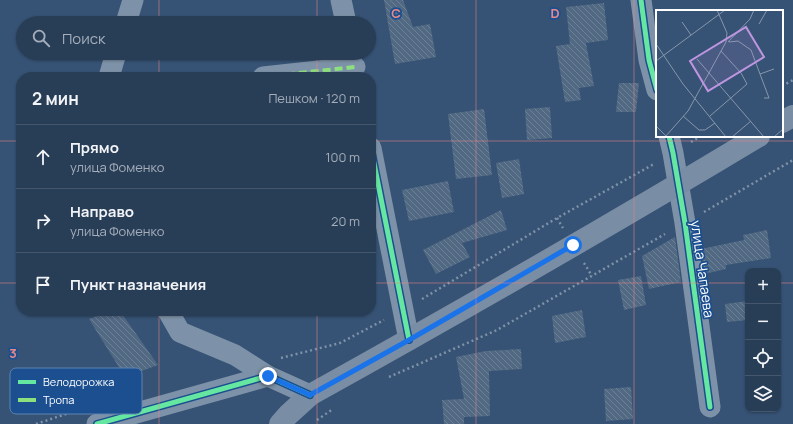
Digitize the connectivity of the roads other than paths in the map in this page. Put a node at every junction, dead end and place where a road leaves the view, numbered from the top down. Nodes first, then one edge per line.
1 (133, 0) edge
2 (341, 0) edge
3 (641, 0) edge
4 (128, 16) edge
5 (344, 16) edge
6 (114, 60) edge
7 (355, 66) edge
8 (110, 72) edge
9 (305, 72) edge
10 (656, 86) edge
11 (793, 116) edge
12 (783, 121) edge
13 (757, 137) edge
14 (671, 144) edge
15 (376, 173) edge
16 (678, 184) junction
17 (171, 316) edge
18 (409, 340) junction
19 (268, 376) junction
20 (310, 395) junction
21 (142, 404) edge
22 (710, 407) dead end
23 (280, 424) edge

1 - 4 street
2 - 5 street
3 - 10 street
6 - 8 street
7 - 9 street
11 - 12 main road
13 - 16 main road
14 - 16 street, улица Чапаева
15 - 18 street
16 - 18 main road
16 - 22 street, улица Чапаева
17 - 19 street
18 - 20 main road
19 - 20 street
19 - 21 street
20 - 23 main road

